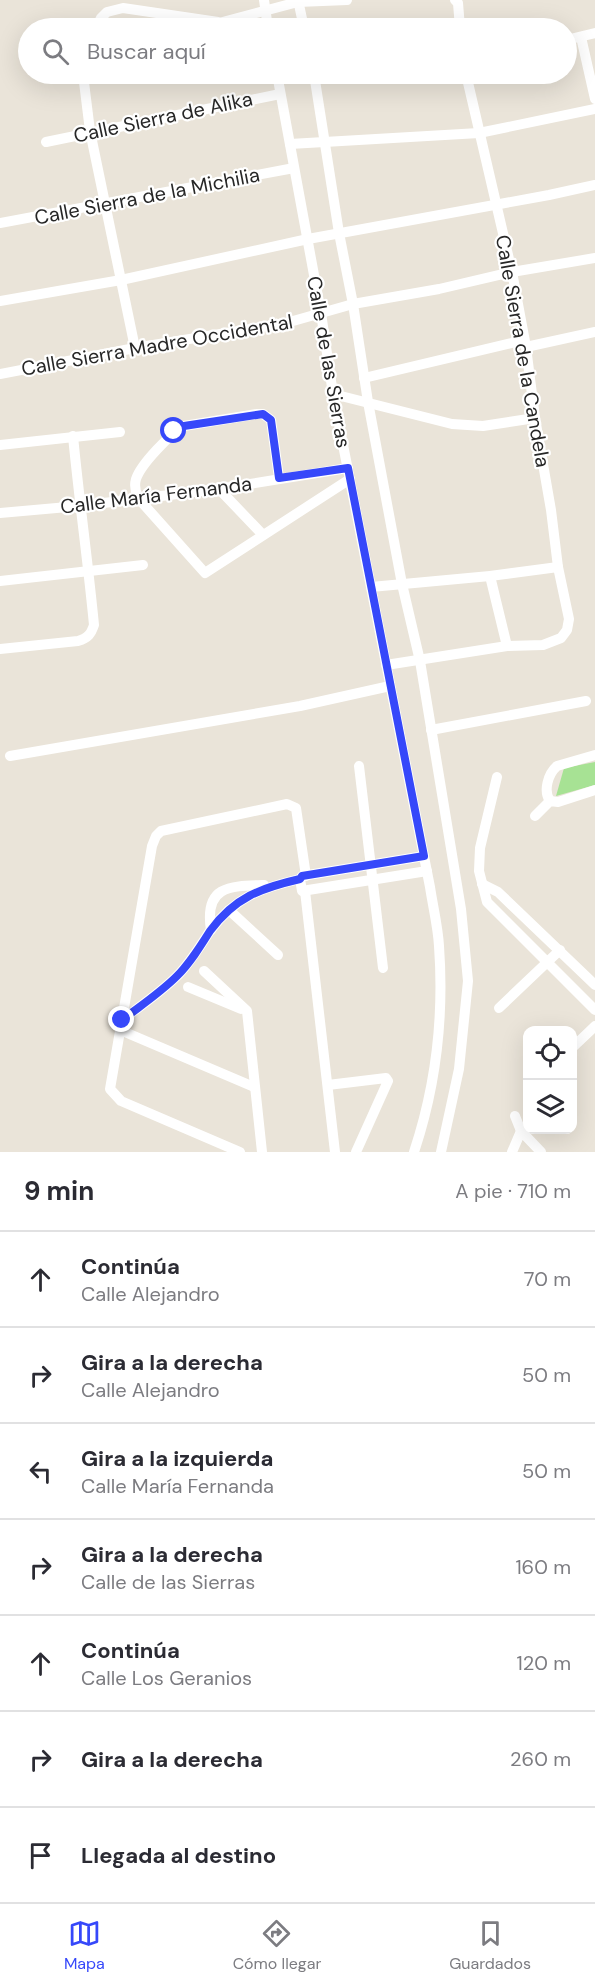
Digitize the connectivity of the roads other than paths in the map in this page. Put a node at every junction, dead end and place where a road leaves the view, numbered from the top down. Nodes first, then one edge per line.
1 (264, 0) edge
2 (347, 0) edge
3 (455, 0) edge
4 (298, 1) edge
5 (265, 12) junction
6 (101, 18) edge
7 (190, 18) edge
8 (243, 18) edge
9 (266, 18) edge
10 (302, 18) edge
11 (459, 18) edge
12 (595, 33) edge
13 (580, 37) junction
14 (577, 38) edge
15 (84, 84) edge
16 (279, 84) edge
17 (315, 84) edge
18 (468, 84) edge
19 (280, 93) junction
20 (595, 99) edge
21 (595, 109) edge
22 (90, 131) junction
23 (479, 133) junction
24 (46, 142) dead end
25 (324, 142) junction
26 (290, 144) junction
27 (294, 168) junction
28 (595, 185) edge
29 (105, 203) junction
30 (496, 205) junction
31 (0, 223) edge
32 (339, 233) junction
33 (308, 239) junction
34 (595, 258) edge
35 (512, 272) junction
36 (121, 280) junction
37 (0, 301) edge
38 (353, 304) junction
39 (321, 313) junction
40 (595, 332) edge
41 (525, 344) junction
42 (135, 348) junction
43 (0, 374) edge
44 (364, 378) junction
45 (333, 393) junction
46 (368, 402) junction
47 (535, 418) junction
48 (120, 432) dead end
49 (73, 436) junction
50 (0, 446) edge
51 (349, 473) junction
52 (279, 478) junction
53 (219, 489) junction
54 (138, 498) junction
55 (80, 506) junction
56 (0, 513) edge
57 (263, 535) junction
58 (143, 565) dead end
59 (558, 567) junction
60 (89, 572) junction
61 (490, 576) junction
62 (0, 581) edge
63 (402, 584) junction
64 (371, 587) junction
65 (507, 646) junction
66 (0, 649) edge
67 (420, 661) junction
68 (386, 665) junction
69 (390, 686) junction
70 (586, 701) dead end
71 (431, 730) junction
72 (595, 755) edge
73 (10, 756) dead end
74 (359, 766) dead end
75 (497, 777) dead end
76 (595, 790) edge
77 (550, 801) junction
78 (535, 816) dead end
79 (424, 856) junction
80 (370, 864) junction
81 (427, 871) junction
82 (303, 878) junction
83 (372, 879) junction
84 (278, 884) junction
85 (482, 884) junction
86 (304, 891) junction
87 (229, 910) junction
88 (212, 930) junction
89 (560, 950) junction
90 (278, 956) dead end
91 (547, 962) junction
92 (383, 968) dead end
93 (204, 971) dead end
94 (595, 985) edge
95 (188, 987) dead end
96 (499, 1008) dead end
97 (595, 1010) edge
98 (247, 1011) junction
99 (121, 1025) junction
100 (595, 1026) edge
101 (577, 1043) edge
102 (328, 1086) junction
103 (254, 1087) junction
104 (515, 1116) dead end
105 (520, 1131) junction
106 (240, 1152) edge
107 (262, 1152) edge
108 (335, 1152) edge
109 (356, 1152) edge
110 (414, 1152) edge
111 (441, 1152) edge
112 (512, 1152) edge
113 (541, 1152) edge

1 - 5 street
2 - 4 street
3 - 11 street
4 - 5 street
4 - 10 street
5 - 8 street
5 - 9 street
6 - 7 street
12 - 13 street
13 - 14 street
13 - 20 street
15 - 22 street
16 - 19 street, Calle de las Sierras
17 - 25 street, Calle de las Sierras
18 - 23 street, Calle Sierra de la Candela
19 - 22 street, Calle Sierra de Alika
19 - 26 street, Calle de las Sierras
21 - 23 street
22 - 24 street, Calle Sierra de Alika
22 - 29 street
23 - 25 street
23 - 30 street, Calle Sierra de la Candela
25 - 26 street
25 - 32 street, Calle de las Sierras
26 - 27 street, Calle de las Sierras
27 - 29 street, Calle Sierra de la Michilia
27 - 33 street, Calle de las Sierras
28 - 30 street
29 - 31 street, Calle Sierra de la Michilia
29 - 36 street
30 - 32 street
30 - 35 street, Calle Sierra de la Candela
32 - 33 street
32 - 38 street, Calle de las Sierras
33 - 36 street
33 - 39 street, Calle de las Sierras
34 - 35 street, Calle Sierra Madre Occidental
35 - 38 street, Calle Sierra Madre Occidental
35 - 41 street, Calle Sierra de la Candela
36 - 37 street
36 - 42 street
38 - 39 street, Calle Sierra Madre Occidental
38 - 44 street, Calle de las Sierras
39 - 42 street, Calle Sierra Madre Occidental
39 - 45 street, Calle de las Sierras
40 - 41 street
41 - 44 street
41 - 47 street, Calle Sierra de la Candela
42 - 43 street, Calle Sierra Madre Occidental
44 - 46 street, Calle de las Sierras
45 - 46 street
45 - 51 street, Calle de las Sierras
46 - 47 street
46 - 63 street, Calle de las Sierras
47 - 59 street, Calle Sierra de la Candela
48 - 49 street
49 - 50 street
49 - 55 street
51 - 52 street, Calle María Fernanda
51 - 57 street
51 - 64 street, Calle de las Sierras
52 - 53 street, Calle María Fernanda
52 - 54 street
53 - 54 street, Calle María Fernanda
53 - 57 street
54 - 55 street, Calle María Fernanda
54 - 57 street
55 - 56 street, Calle María Fernanda
55 - 60 street
58 - 60 street
59 - 61 street
59 - 65 street, Calle Sierra de la Candela
60 - 62 street
60 - 66 street
61 - 63 street
61 - 65 street
63 - 64 street
63 - 67 street, Calle de las Sierras
64 - 68 street, Calle de las Sierras
65 - 67 street
67 - 68 street
67 - 71 street, Calle de las Sierras
68 - 69 street, Calle de las Sierras
69 - 73 street
69 - 79 street, Calle de las Sierras
70 - 71 street
71 - 111 street, Calle de las Sierras
72 - 77 street
74 - 80 street
75 - 85 street
76 - 77 street
77 - 78 street
79 - 80 street
79 - 81 street, Calle de las Sierras
80 - 82 street
80 - 83 street
81 - 83 street
81 - 110 street, Calle de las Sierras
82 - 84 street
82 - 86 street
82 - 99 street
83 - 86 street
83 - 92 street
84 - 87 street
84 - 88 street
85 - 89 street
85 - 91 street
86 - 102 street
87 - 88 street
87 - 90 street
88 - 99 street
89 - 91 street
89 - 94 street
91 - 96 street
91 - 97 street
93 - 98 street
95 - 98 street
98 - 103 street
99 - 103 street
99 - 106 street
100 - 101 street
102 - 108 street
102 - 109 street
103 - 107 street
104 - 105 street
105 - 112 street
105 - 113 street

